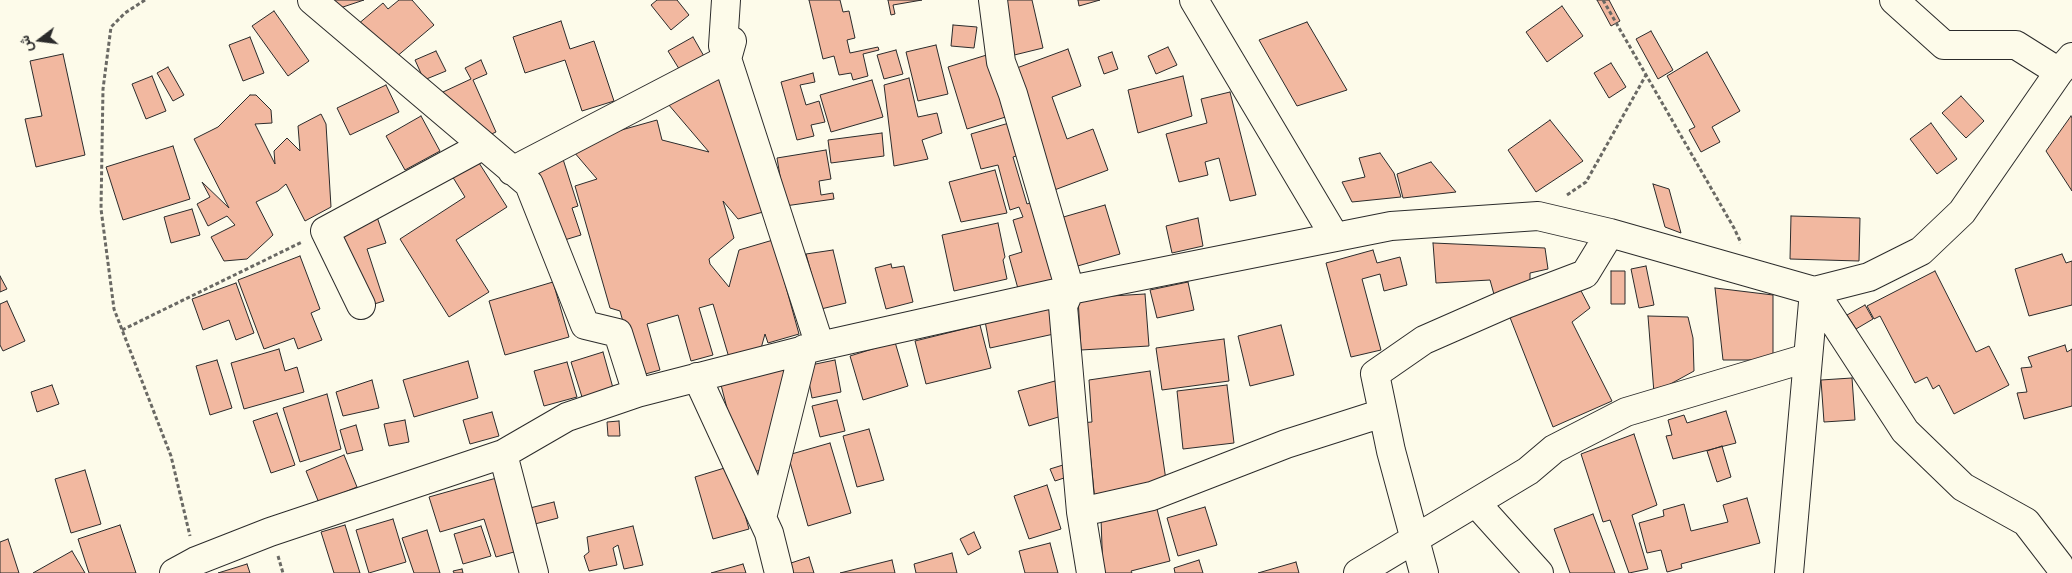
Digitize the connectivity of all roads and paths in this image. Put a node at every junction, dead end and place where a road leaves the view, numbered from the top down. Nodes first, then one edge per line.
1 (145, 0) edge
2 (312, 0) edge
3 (726, 0) edge
4 (743, 0) edge
5 (994, 0) edge
6 (1194, 0) edge
7 (1603, 0) edge
8 (1894, 0) edge
9 (727, 59) junction
10 (2065, 65) edge
11 (1646, 75) junction
12 (482, 146) junction
13 (512, 171) junction
14 (1538, 216) junction
15 (325, 231) junction
16 (1610, 233) junction
17 (1335, 237) junction
18 (1753, 274) junction
19 (1070, 290) junction
20 (1814, 291) junction
21 (361, 305) dead end
22 (122, 330) junction
23 (812, 348) junction
24 (1807, 358) junction
25 (697, 377) junction
26 (637, 393) junction
27 (1383, 413) junction
28 (503, 454) junction
29 (1476, 503) junction
30 (1082, 512) junction
31 (762, 518) junction
32 (1414, 540) junction
33 (185, 567) edge
34 (2065, 567) edge
35 (534, 573) edge
36 (778, 573) edge
37 (1091, 573) edge
38 (1358, 573) edge
39 (1424, 573) edge
40 (1538, 573) edge
41 (1789, 573) edge

1 - 22 path
2 - 12 street
3 - 9 street
4 - 9 street
5 - 19 street
6 - 17 street
7 - 11 path
8 - 10 street
9 - 13 street
9 - 23 street
10 - 20 street
11 - 14 path
11 - 18 path
12 - 13 street
12 - 15 street
13 - 26 street
14 - 16 street
14 - 17 street
15 - 21 street
15 - 22 path
16 - 18 street
16 - 27 street
17 - 19 street
18 - 20 street
19 - 23 street
19 - 30 street
20 - 24 street
20 - 34 street
22 - 33 path
23 - 25 street
23 - 31 street
24 - 29 street
24 - 41 street
25 - 26 street
25 - 31 street
26 - 28 street
27 - 30 street
27 - 32 street
28 - 33 street
28 - 35 street
29 - 32 street
29 - 40 street
30 - 37 street
31 - 36 street
32 - 38 street
32 - 39 street

